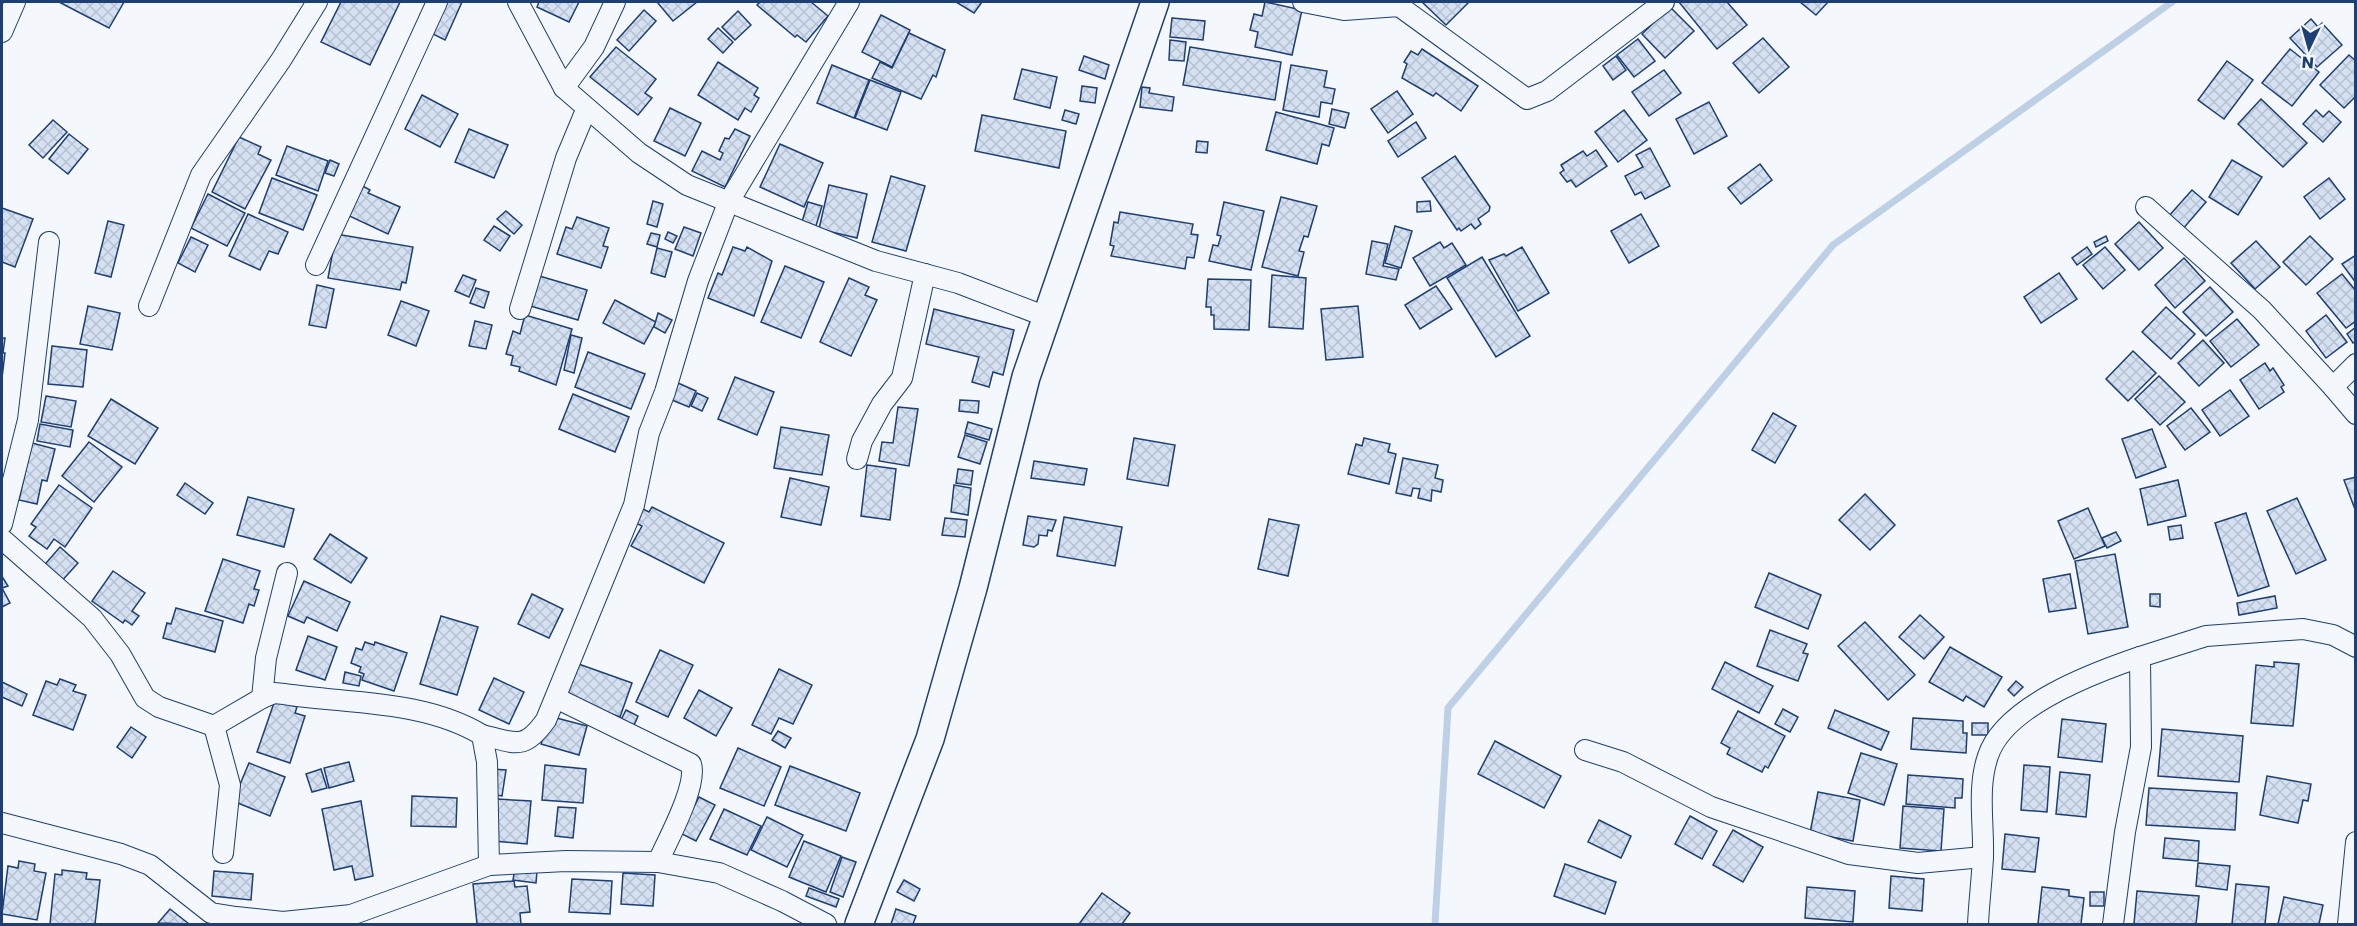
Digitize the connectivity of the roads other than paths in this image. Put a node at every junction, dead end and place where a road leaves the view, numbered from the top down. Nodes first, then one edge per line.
1 (15, 2) edge
2 (317, 2) edge
3 (437, 2) edge
4 (518, 2) edge
5 (615, 2) edge
6 (849, 2) edge
7 (1155, 2) edge
8 (1303, 2) edge
9 (1664, 2) edge
10 (1348, 6) edge
11 (2, 32) edge
12 (564, 88) junction
13 (586, 110) junction
14 (728, 203) junction
15 (2146, 207) dead end
16 (49, 242) dead end
17 (316, 265) dead end
18 (925, 274) junction
19 (149, 306) dead end
20 (520, 309) dead end
21 (1047, 317) junction
22 (2355, 364) edge
23 (2333, 387) junction
24 (2355, 414) edge
25 (857, 459) dead end
26 (2, 524) edge
27 (2, 539) edge
28 (287, 573) dead end
29 (2355, 647) edge
30 (2140, 657) junction
31 (262, 698) junction
32 (556, 698) junction
33 (214, 726) junction
34 (482, 735) junction
35 (1585, 750) dead end
36 (2, 823) edge
37 (2355, 842) edge
38 (223, 853) dead end
39 (1983, 857) junction
40 (658, 862) junction
41 (489, 864) junction
42 (2353, 879) edge
43 (212, 919) edge
44 (826, 924) edge
45 (859, 924) edge
46 (1978, 924) edge
47 (2113, 924) edge
48 (2349, 924) edge

1 - 11 street
2 - 19 street
3 - 17 street
4 - 12 street
5 - 12 street
6 - 14 street
7 - 21 street
8 - 10 street
9 - 10 street
12 - 13 street
13 - 14 street
13 - 20 street
14 - 18 street
14 - 32 street
15 - 23 street
16 - 26 street
18 - 21 street
18 - 25 street
21 - 45 street
22 - 23 street
23 - 24 street
27 - 33 street
28 - 31 street
29 - 30 street
30 - 39 street
30 - 47 street
31 - 33 street
31 - 34 street
32 - 34 street
32 - 40 street
33 - 38 street
34 - 41 street
35 - 39 street
36 - 43 street
37 - 42 street
39 - 46 street
40 - 41 street
40 - 44 street
41 - 43 street
42 - 48 street

